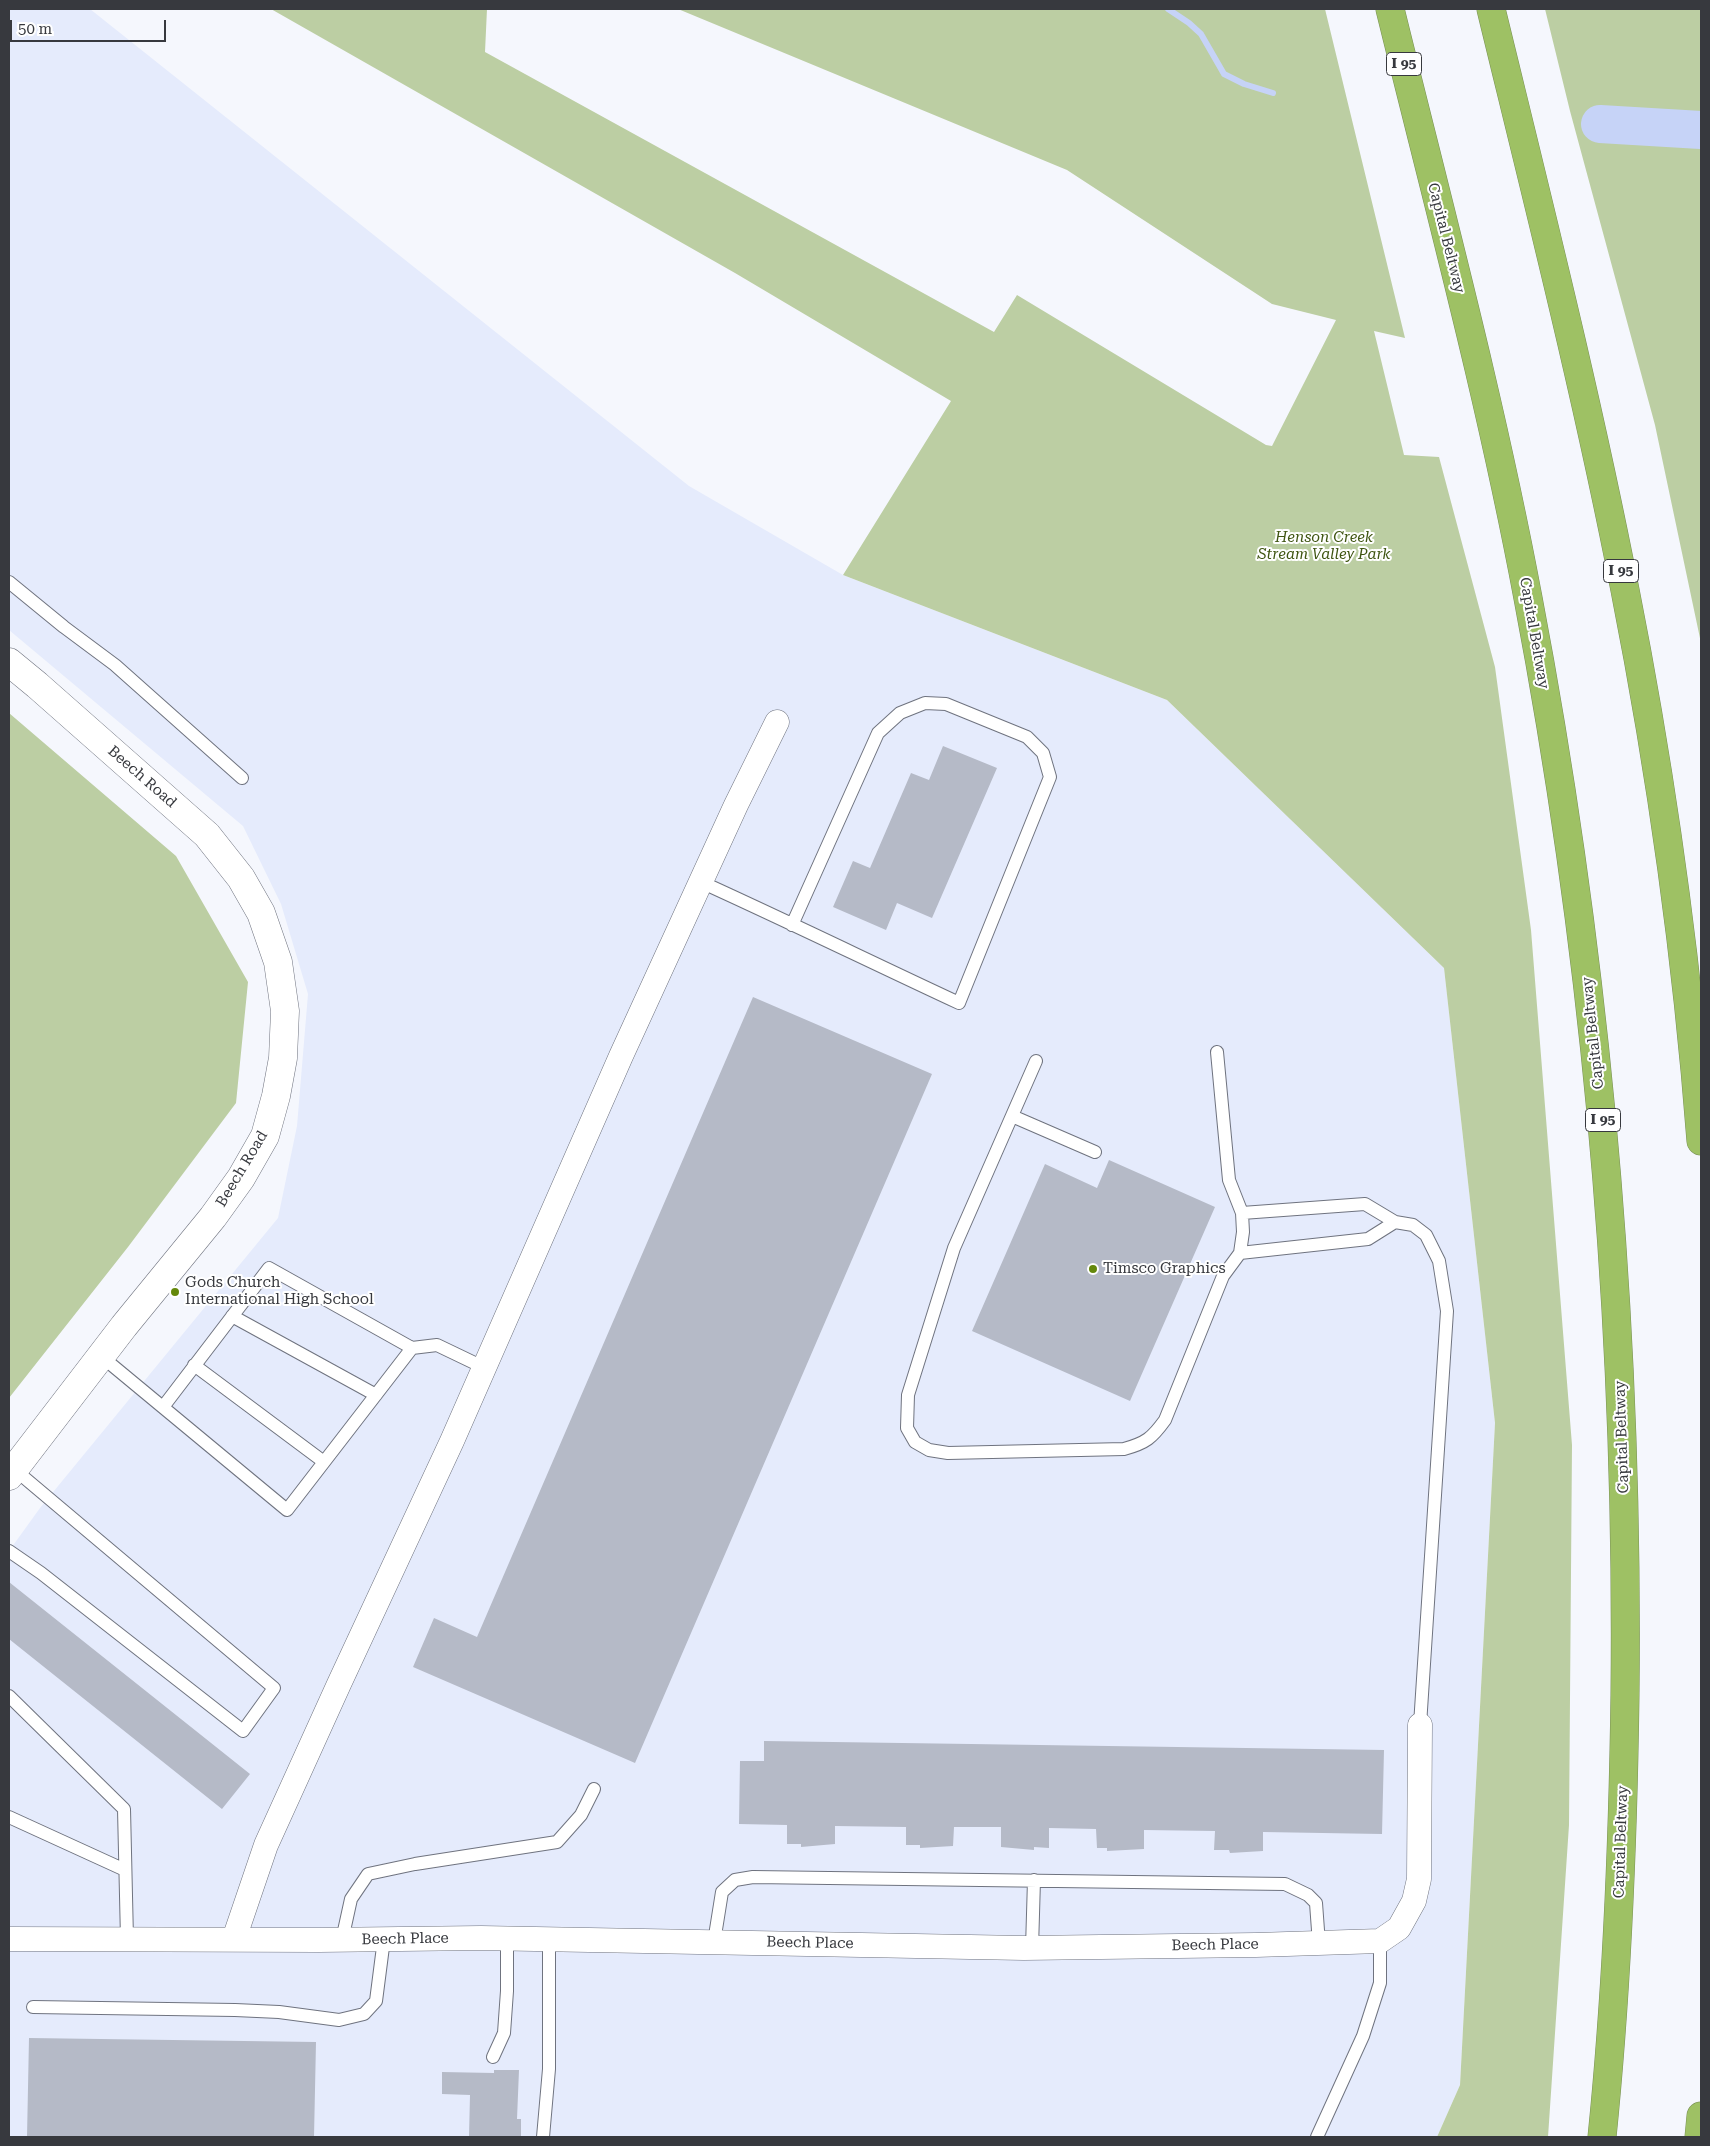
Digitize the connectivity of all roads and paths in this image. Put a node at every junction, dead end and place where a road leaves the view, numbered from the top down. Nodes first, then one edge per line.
1 (1390, 9) edge
2 (1490, 9) edge
3 (9, 582) edge
4 (9, 662) edge
5 (777, 722) dead end
6 (242, 778) dead end
7 (701, 882) junction
8 (792, 925) junction
9 (1218, 1052) dead end
10 (1036, 1061) dead end
11 (1012, 1116) junction
12 (1701, 1141) edge
13 (1095, 1152) dead end
14 (1242, 1213) junction
15 (1395, 1222) junction
16 (1240, 1253) junction
17 (232, 1316) junction
18 (412, 1348) junction
19 (101, 1356) junction
20 (194, 1366) junction
21 (484, 1368) junction
22 (376, 1395) junction
23 (163, 1407) junction
24 (324, 1462) junction
25 (11, 1472) edge
26 (9, 1551) edge
27 (9, 1696) edge
28 (1420, 1725) joint
29 (594, 1789) dead end
30 (9, 1817) edge
31 (125, 1870) junction
32 (1034, 1880) junction
33 (9, 1939) edge
34 (127, 1939) junction
35 (234, 1939) junction
36 (384, 1939) junction
37 (507, 1939) junction
38 (549, 1939) junction
39 (342, 1940) junction
40 (1380, 1941) junction
41 (714, 1942) junction
42 (1319, 1944) junction
43 (1032, 1948) junction
44 (33, 2007) dead end
45 (493, 2058) dead end
46 (1701, 2116) edge
47 (543, 2137) edge
48 (1318, 2137) edge
49 (1602, 2137) edge
50 (1699, 2137) edge

1 - 49 highway, Capital Beltway / I 95
2 - 12 highway, I 95
3 - 6 lane
4 - 19 street, Beech Road
5 - 7 street
7 - 8 lane
7 - 21 street
8 - 8 lane
9 - 14 lane
10 - 11 lane
11 - 13 lane
11 - 16 lane
14 - 15 lane
14 - 16 lane
15 - 16 lane
15 - 28 lane
17 - 18 lane
17 - 20 lane
17 - 22 lane
18 - 21 lane
18 - 22 lane
19 - 23 lane
19 - 25 street, Beech Road
20 - 23 lane
20 - 24 lane
21 - 35 street
22 - 24 lane
23 - 24 lane
25 - 26 lane
27 - 31 lane
28 - 40 street
29 - 39 lane
30 - 31 lane
31 - 34 lane
32 - 41 lane
32 - 42 lane
32 - 43 lane
33 - 34 street, Beech Place
34 - 35 street, Beech Place
35 - 39 street, Beech Place
36 - 37 street, Beech Place
36 - 39 street, Beech Place
36 - 44 lane
37 - 38 street, Beech Place
37 - 45 lane
38 - 41 street, Beech Place
38 - 47 lane
40 - 42 street, Beech Place
40 - 48 lane
41 - 43 street, Beech Place
42 - 43 street, Beech Place
46 - 50 highway

